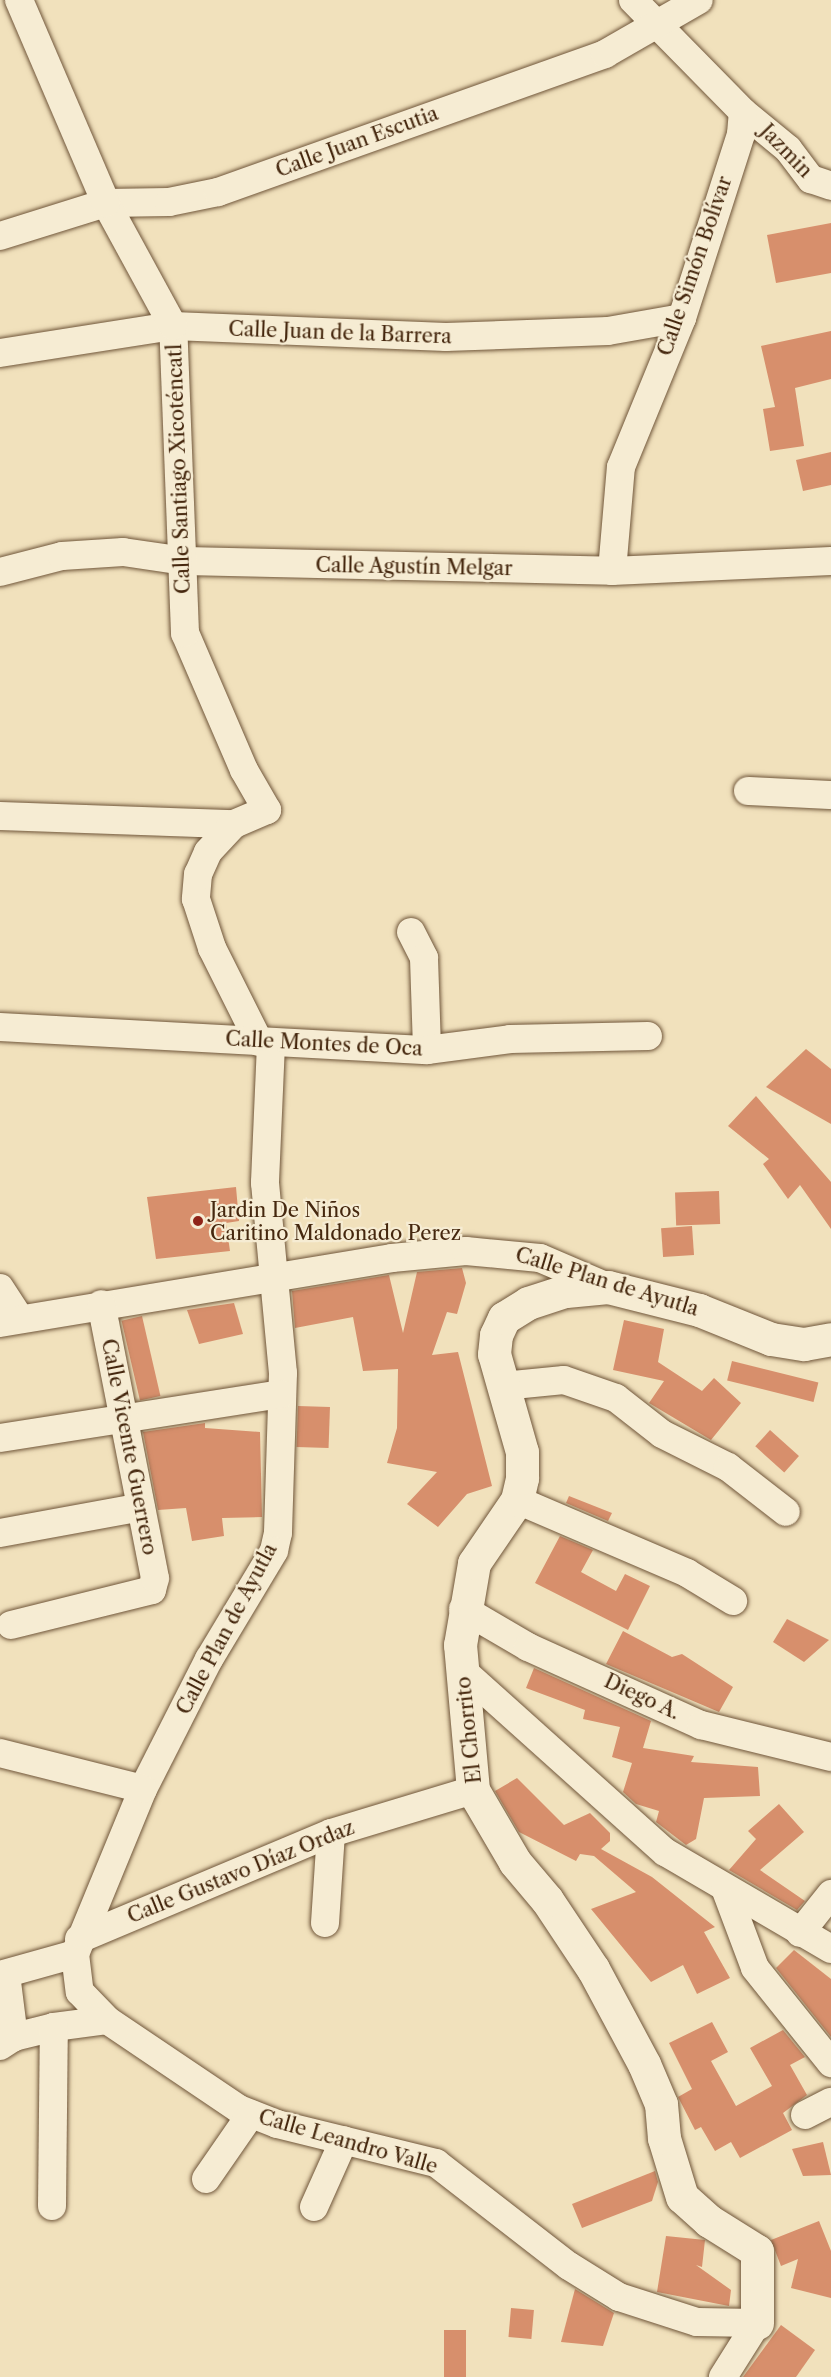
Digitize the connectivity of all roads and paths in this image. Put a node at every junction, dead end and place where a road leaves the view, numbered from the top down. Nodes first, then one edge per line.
1 (19, 0) edge
2 (633, 0) edge
3 (699, 0) edge
4 (655, 23) junction
5 (743, 112) junction
6 (831, 186) edge
7 (106, 203) junction
8 (0, 236) edge
9 (682, 318) junction
10 (173, 326) junction
11 (0, 353) edge
12 (185, 561) junction
13 (831, 561) edge
14 (612, 571) junction
15 (0, 572) edge
16 (748, 791) dead end
17 (831, 795) edge
18 (0, 816) edge
19 (234, 824) junction
20 (411, 932) dead end
21 (0, 1027) edge
22 (648, 1036) dead end
23 (265, 1043) junction
24 (427, 1050) junction
25 (271, 1278) junction
26 (608, 1287) junction
27 (0, 1288) edge
28 (101, 1304) junction
29 (9, 1320) edge
30 (831, 1339) edge
31 (503, 1386) junction
32 (282, 1394) junction
33 (124, 1416) junction
34 (0, 1437) edge
35 (517, 1500) junction
36 (141, 1507) junction
37 (786, 1512) dead end
38 (0, 1533) edge
39 (733, 1601) dead end
40 (463, 1609) junction
41 (11, 1625) dead end
42 (463, 1671) junction
43 (0, 1753) edge
44 (831, 1757) edge
45 (143, 1789) junction
46 (473, 1790) junction
47 (331, 1833) junction
48 (725, 1888) junction
49 (831, 1894) edge
50 (325, 1923) dead end
51 (800, 1933) junction
52 (77, 1946) junction
53 (831, 1949) edge
54 (3, 1974) edge
55 (107, 2020) junction
56 (54, 2027) junction
57 (7, 2042) edge
58 (831, 2063) edge
59 (831, 2102) edge
60 (251, 2114) junction
61 (805, 2115) dead end
62 (344, 2140) junction
63 (206, 2179) dead end
64 (52, 2206) dead end
65 (314, 2207) dead end
66 (757, 2323) junction
67 (718, 2376) edge

1 - 7 street, Calle Santiago Xicoténcatl
2 - 4 street
3 - 4 street, Calle Juan Escutia
4 - 5 street
4 - 7 street, Calle Juan Escutia
5 - 6 street, Jazmin
5 - 9 street, Calle Simón Bolívar
7 - 8 street, Calle Juan Escutia
7 - 10 street, Calle Santiago Xicoténcatl
9 - 10 street, Calle Juan de la Barrera
9 - 14 street, Calle Simón Bolívar
10 - 11 street, Calle Juan de la Barrera
10 - 12 street, Calle Santiago Xicoténcatl
12 - 14 street, Calle Agustín Melgar
12 - 15 street, Calle Agustín Melgar
12 - 19 street, Calle Santiago Xicoténcatl
13 - 14 street, Calle Agustín Melgar
16 - 17 street
18 - 19 street
19 - 23 street, Calle Plan de Ayutla
20 - 24 street
21 - 23 street, Calle Montes de Oca
22 - 24 street, Calle Montes de Oca
23 - 24 street, Calle Montes de Oca
23 - 25 street, Calle Plan de Ayutla
25 - 26 street, Calle Plan de Ayutla
25 - 28 street, Calle Plan de Ayutla
25 - 32 street, Calle Plan de Ayutla
26 - 30 street, Calle Plan de Ayutla
26 - 31 street, El Chorrito
27 - 29 street
28 - 29 street, Calle Plan de Ayutla
28 - 33 street, Calle Vicente Guerrero
31 - 35 street, El Chorrito
31 - 37 street
32 - 33 street
32 - 45 street, Calle Plan de Ayutla
33 - 34 street
33 - 36 street, Calle Vicente Guerrero
35 - 39 street
35 - 40 street, El Chorrito
36 - 38 street
36 - 41 street, Calle Vicente Guerrero
40 - 42 street, El Chorrito
40 - 44 street, Diego A.
42 - 46 street, El Chorrito
42 - 48 street
43 - 45 street
45 - 52 street
46 - 47 street, Calle Gustavo Díaz Ordaz
46 - 66 street, El Chorrito
47 - 50 street
47 - 52 street, Calle Gustavo Díaz Ordaz
48 - 51 street
48 - 58 street
49 - 51 street
51 - 53 street
52 - 54 street, Calle Gustavo Díaz Ordaz
52 - 55 street, Calle Leandro Valle
54 - 57 street
55 - 56 street
55 - 60 street, Calle Leandro Valle
56 - 57 street
56 - 64 street
59 - 61 street
60 - 62 street, Calle Leandro Valle
60 - 63 street
62 - 65 street
62 - 66 street, Calle Leandro Valle
66 - 67 street

